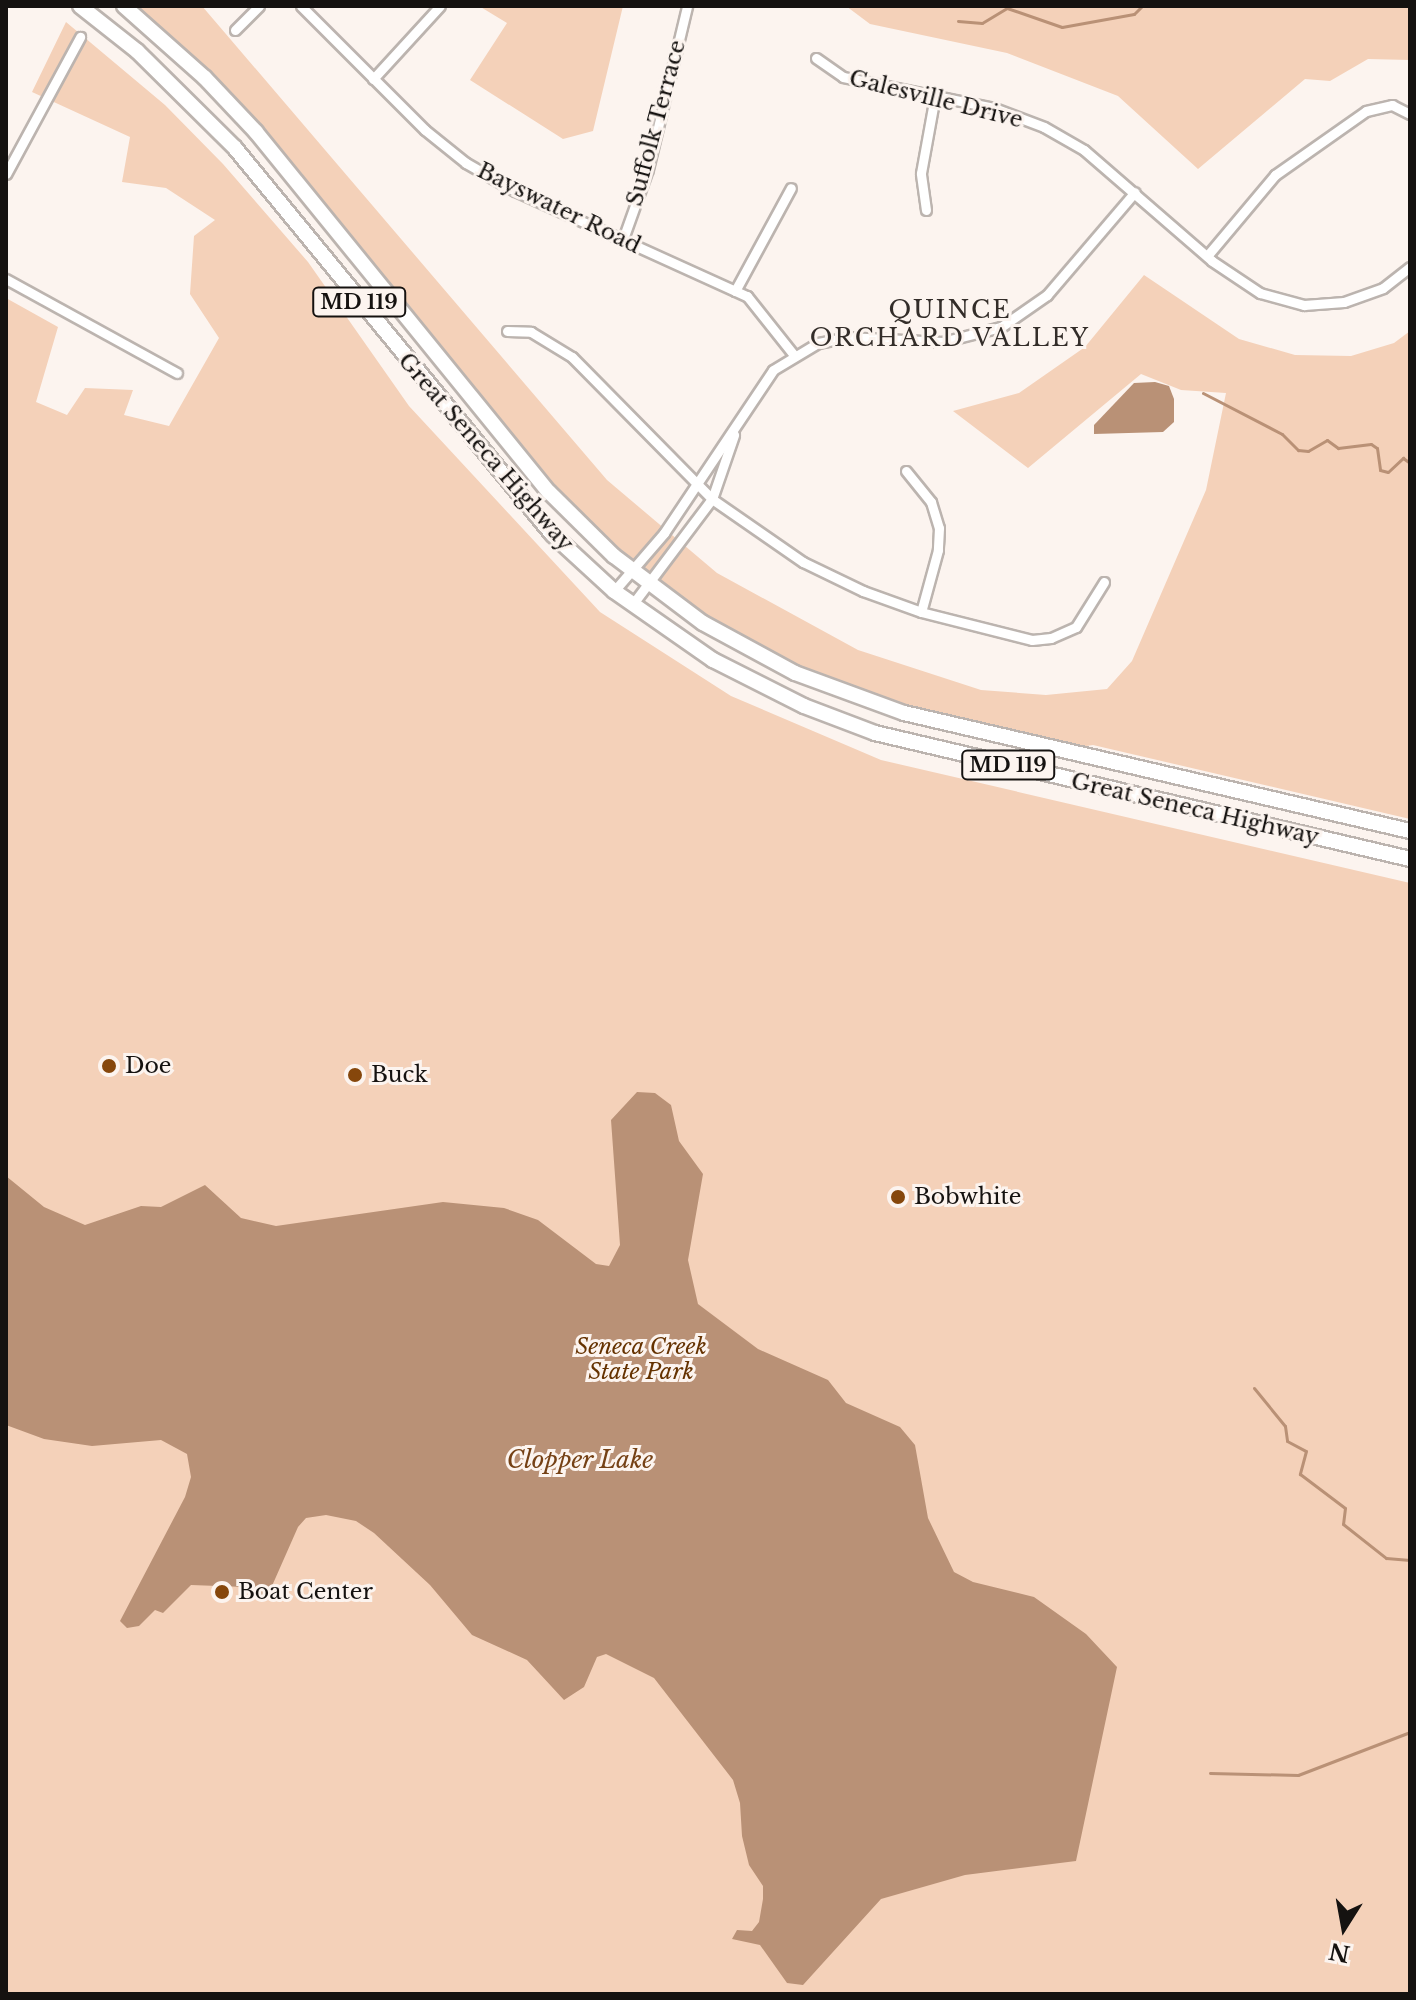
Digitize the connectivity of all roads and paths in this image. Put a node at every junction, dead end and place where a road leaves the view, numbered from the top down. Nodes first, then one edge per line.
1 (80, 6) edge
2 (124, 6) edge
3 (259, 6) edge
4 (301, 6) edge
5 (440, 6) edge
6 (687, 6) edge
7 (235, 30) dead end
8 (80, 37) dead end
9 (816, 58) dead end
10 (373, 79) junction
11 (935, 96) junction
12 (1410, 114) edge
13 (6, 174) edge
14 (791, 188) dead end
15 (1135, 192) junction
16 (926, 210) dead end
17 (623, 239) junction
18 (1207, 256) junction
19 (1410, 267) edge
20 (6, 279) edge
21 (735, 291) junction
22 (507, 331) dead end
23 (794, 355) junction
24 (177, 373) dead end
25 (737, 423) junction
26 (906, 471) dead end
27 (696, 485) junction
28 (712, 499) junction
29 (631, 571) junction
30 (1104, 582) dead end
31 (648, 584) junction
32 (614, 591) junction
33 (632, 605) junction
34 (921, 612) junction
35 (1410, 831) edge
36 (1410, 859) edge

1 - 32 main road, Great Seneca Highway / MD 119
2 - 29 main road, Great Seneca Highway / MD 119
3 - 7 street
4 - 10 street, Bayswater Road
5 - 10 street
6 - 17 street, Suffolk Terrace
8 - 13 street
9 - 11 street, Galesville Drive
10 - 17 street, Bayswater Road
11 - 15 street, Galesville Drive
11 - 16 street
12 - 18 street
14 - 21 street
15 - 18 street, Galesville Drive
15 - 23 street
17 - 21 street, Bayswater Road
18 - 19 street, Galesville Drive
20 - 24 street
21 - 23 street, Bayswater Road
22 - 27 street
23 - 25 street
25 - 27 street
25 - 28 street
26 - 34 street
27 - 28 street
27 - 29 street
28 - 31 street
28 - 34 street
29 - 31 main road, Great Seneca Highway / MD 119
29 - 32 street
30 - 34 street
31 - 33 street
31 - 35 main road, Great Seneca Highway / MD 119
32 - 33 main road, Great Seneca Highway / MD 119
33 - 36 main road, Great Seneca Highway / MD 119

